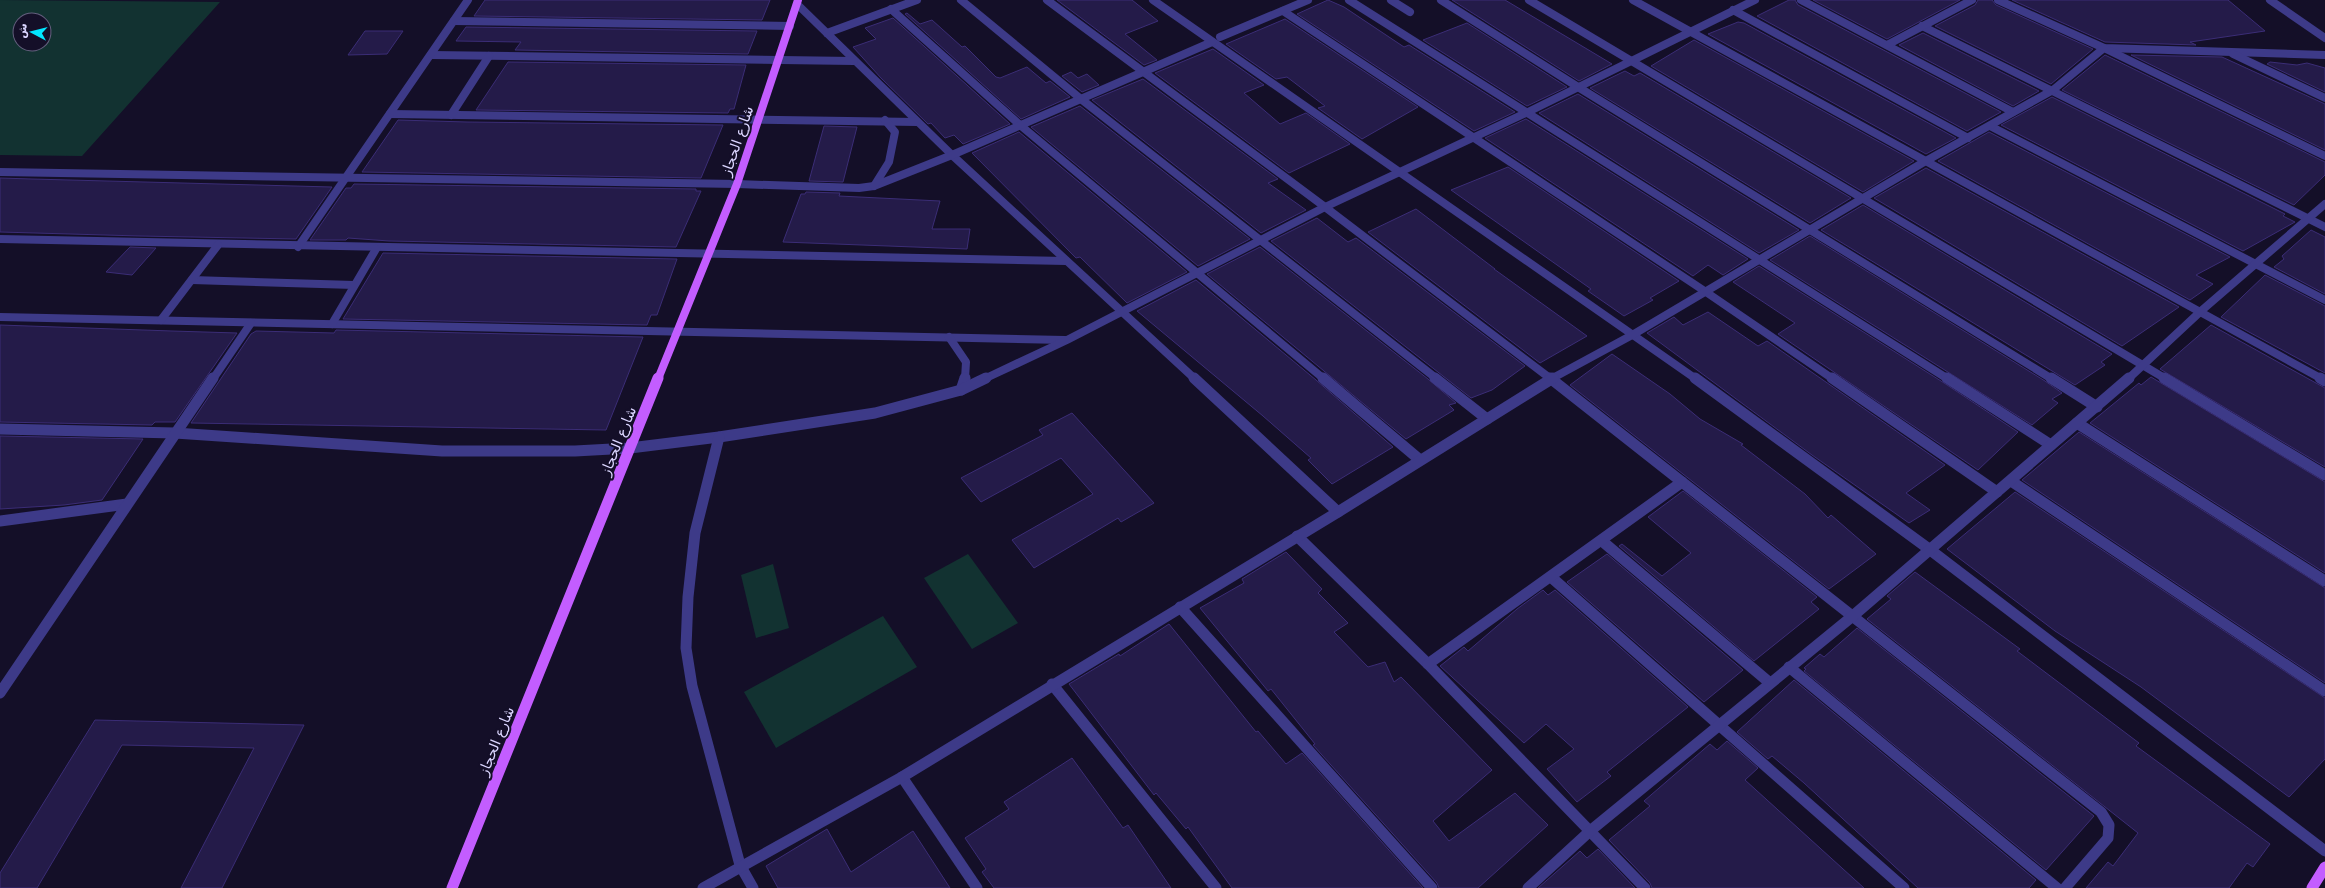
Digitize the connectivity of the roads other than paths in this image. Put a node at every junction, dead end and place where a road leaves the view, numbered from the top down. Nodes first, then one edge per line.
1 (468, 0) edge
2 (917, 0) edge
3 (961, 0) edge
4 (1047, 0) edge
5 (1153, 0) edge
6 (1308, 0) edge
7 (1349, 0) edge
8 (1391, 0) edge
9 (1441, 0) edge
10 (1529, 0) edge
11 (1633, 0) edge
12 (1755, 0) edge
13 (1801, 0) edge
14 (1972, 0) edge
15 (1998, 0) edge
16 (2270, 0) edge
17 (797, 2) edge
18 (891, 9) junction
19 (1733, 10) junction
20 (1283, 11) junction
21 (1410, 12) dead end
22 (454, 21) junction
23 (790, 26) junction
24 (1922, 26) junction
25 (1688, 31) junction
26 (827, 33) junction
27 (2325, 38) edge
28 (1216, 39) junction
29 (1887, 45) junction
30 (2104, 48) junction
31 (2229, 52) junction
32 (430, 55) junction
33 (2325, 55) edge
34 (489, 56) junction
35 (779, 60) junction
36 (854, 61) junction
37 (1631, 62) junction
38 (1142, 73) junction
39 (1578, 87) junction
40 (2053, 90) junction
41 (2325, 98) edge
42 (1081, 99) junction
43 (1528, 112) junction
44 (2013, 112) junction
45 (390, 114) junction
46 (451, 115) junction
47 (885, 120) junction
48 (759, 121) junction
49 (917, 122) junction
50 (1020, 125) junction
51 (1990, 126) junction
52 (1472, 138) junction
53 (1968, 138) junction
54 (952, 154) junction
55 (2325, 156) edge
56 (1924, 162) junction
57 (1397, 171) junction
58 (0, 172) edge
59 (346, 179) junction
60 (737, 184) junction
61 (874, 186) junction
62 (1862, 200) junction
63 (2325, 204) edge
64 (1325, 207) junction
65 (2308, 219) junction
66 (2325, 227) edge
67 (1810, 230) junction
68 (0, 239) edge
69 (1261, 240) junction
70 (218, 245) junction
71 (298, 247) junction
72 (376, 249) junction
73 (710, 253) junction
74 (1762, 260) junction
75 (1066, 261) junction
76 (2256, 263) junction
77 (1199, 273) junction
78 (192, 280) junction
79 (354, 285) junction
80 (1706, 292) junction
81 (2325, 300) edge
82 (2201, 311) junction
83 (1121, 312) junction
84 (0, 317) edge
85 (162, 320) junction
86 (251, 323) junction
87 (332, 324) junction
88 (678, 330) junction
89 (1634, 334) junction
90 (950, 337) junction
91 (1067, 340) junction
92 (2144, 365) junction
93 (1550, 380) junction
94 (2325, 381) edge
95 (961, 390) junction
96 (2097, 406) junction
97 (1487, 419) junction
98 (2077, 423) junction
99 (0, 429) edge
100 (175, 433) junction
101 (719, 437) junction
102 (2051, 445) junction
103 (630, 448) junction
104 (1420, 460) junction
105 (2325, 475) edge
106 (1682, 482) junction
107 (2011, 482) junction
108 (1997, 492) junction
109 (126, 504) junction
110 (1338, 512) junction
111 (0, 521) edge
112 (1297, 536) junction
113 (1602, 541) junction
114 (1929, 549) junction
115 (1551, 577) junction
116 (2325, 581) edge
117 (1180, 607) junction
118 (1854, 615) junction
119 (1428, 664) junction
120 (1789, 667) junction
121 (1770, 683) junction
122 (1052, 684) junction
123 (2325, 691) edge
124 (0, 693) edge
125 (1719, 724) junction
126 (902, 777) junction
127 (1590, 831) junction
128 (2325, 851) edge
129 (740, 865) junction
130 (2325, 867) edge
131 (452, 888) edge
132 (703, 888) edge
133 (753, 888) edge
134 (977, 888) edge
135 (1216, 888) edge
136 (1432, 888) edge
137 (1528, 888) edge
138 (1645, 888) edge
139 (1904, 888) edge
140 (2057, 888) edge
141 (2065, 888) edge
142 (2312, 888) edge

1 - 22 street
2 - 18 street
3 - 42 street
4 - 38 street
5 - 28 street
6 - 20 street
7 - 43 street
8 - 21 street
9 - 39 street
10 - 37 street
11 - 25 street
12 - 19 street
13 - 29 street
14 - 24 street
15 - 30 street
16 - 27 street
17 - 23 main road, شارع الحجاز
17 - 26 street
18 - 26 street
18 - 50 street
19 - 25 street
19 - 53 street
20 - 28 street
20 - 52 street
22 - 23 street
22 - 32 street
23 - 35 main road, شارع الحجاز
24 - 29 street
24 - 40 street
25 - 37 street
25 - 56 street
26 - 36 street
28 - 38 street
28 - 57 street
29 - 44 street
30 - 31 street
30 - 40 street
30 - 55 street
31 - 33 street
31 - 41 street
32 - 34 street
32 - 45 street
34 - 35 street
34 - 46 street
35 - 36 street
35 - 48 main road, شارع الحجاز
36 - 49 street
37 - 39 street
37 - 62 street
38 - 42 street
38 - 64 street
39 - 43 street
39 - 67 street
40 - 44 street
40 - 65 street
42 - 50 street
42 - 69 street
43 - 52 street
43 - 74 street
44 - 51 street
45 - 46 street
45 - 59 street
46 - 48 street
47 - 48 street
47 - 49 street
47 - 61 street
48 - 60 main road, شارع الحجاز
49 - 54 street
50 - 54 street
50 - 77 street
51 - 53 street
51 - 76 street
52 - 57 street
52 - 80 street
53 - 56 street
54 - 61 street
54 - 75 street
56 - 62 street
56 - 82 street
57 - 64 street
57 - 89 street
58 - 59 street
59 - 60 street
59 - 71 street
60 - 61 street
60 - 73 main road, شارع الحجاز
62 - 67 street
62 - 92 street
63 - 65 street
64 - 69 street
64 - 93 street
65 - 66 street
65 - 76 street
67 - 74 street
67 - 96 street
68 - 70 street
69 - 77 street
69 - 97 street
70 - 71 street
70 - 78 street
71 - 72 street
72 - 73 street
72 - 79 street
73 - 75 street
73 - 88 main road, شارع الحجاز
74 - 80 street
74 - 102 street
75 - 83 street
76 - 81 street
76 - 82 street
77 - 83 street
77 - 104 street
78 - 79 street
78 - 85 street
79 - 87 street
80 - 89 street
80 - 108 street
82 - 92 street
82 - 94 street
83 - 91 street
83 - 110 street
84 - 85 street
85 - 86 street
86 - 87 street
86 - 100 street
87 - 88 street
88 - 90 street
88 - 103 main road, شارع الحجاز
89 - 93 street
89 - 114 street
90 - 91 street
90 - 95 street
91 - 95 street
92 - 96 street
92 - 105 street
93 - 97 street
93 - 106 street
95 - 101 street
96 - 98 street
97 - 104 street
98 - 102 street
98 - 116 street
99 - 100 street
100 - 103 street
100 - 109 street
101 - 103 street
101 - 129 street
102 - 107 street
103 - 131 main road, شارع الحجاز
104 - 110 street
106 - 113 street
106 - 118 street
107 - 108 street
107 - 123 street
108 - 114 street
109 - 111 street
109 - 124 street
110 - 112 street
112 - 117 street
112 - 119 street
113 - 115 street
113 - 121 street
114 - 118 street
114 - 128 street
115 - 119 street
115 - 125 street
117 - 122 street
117 - 136 street
118 - 120 street
118 - 141 street
119 - 127 street
120 - 121 street
120 - 140 street
121 - 125 street
122 - 126 street
122 - 135 street
125 - 127 street
125 - 139 street
126 - 129 street
126 - 134 street
127 - 137 street
127 - 138 street
129 - 132 street
129 - 133 street
130 - 142 main road

